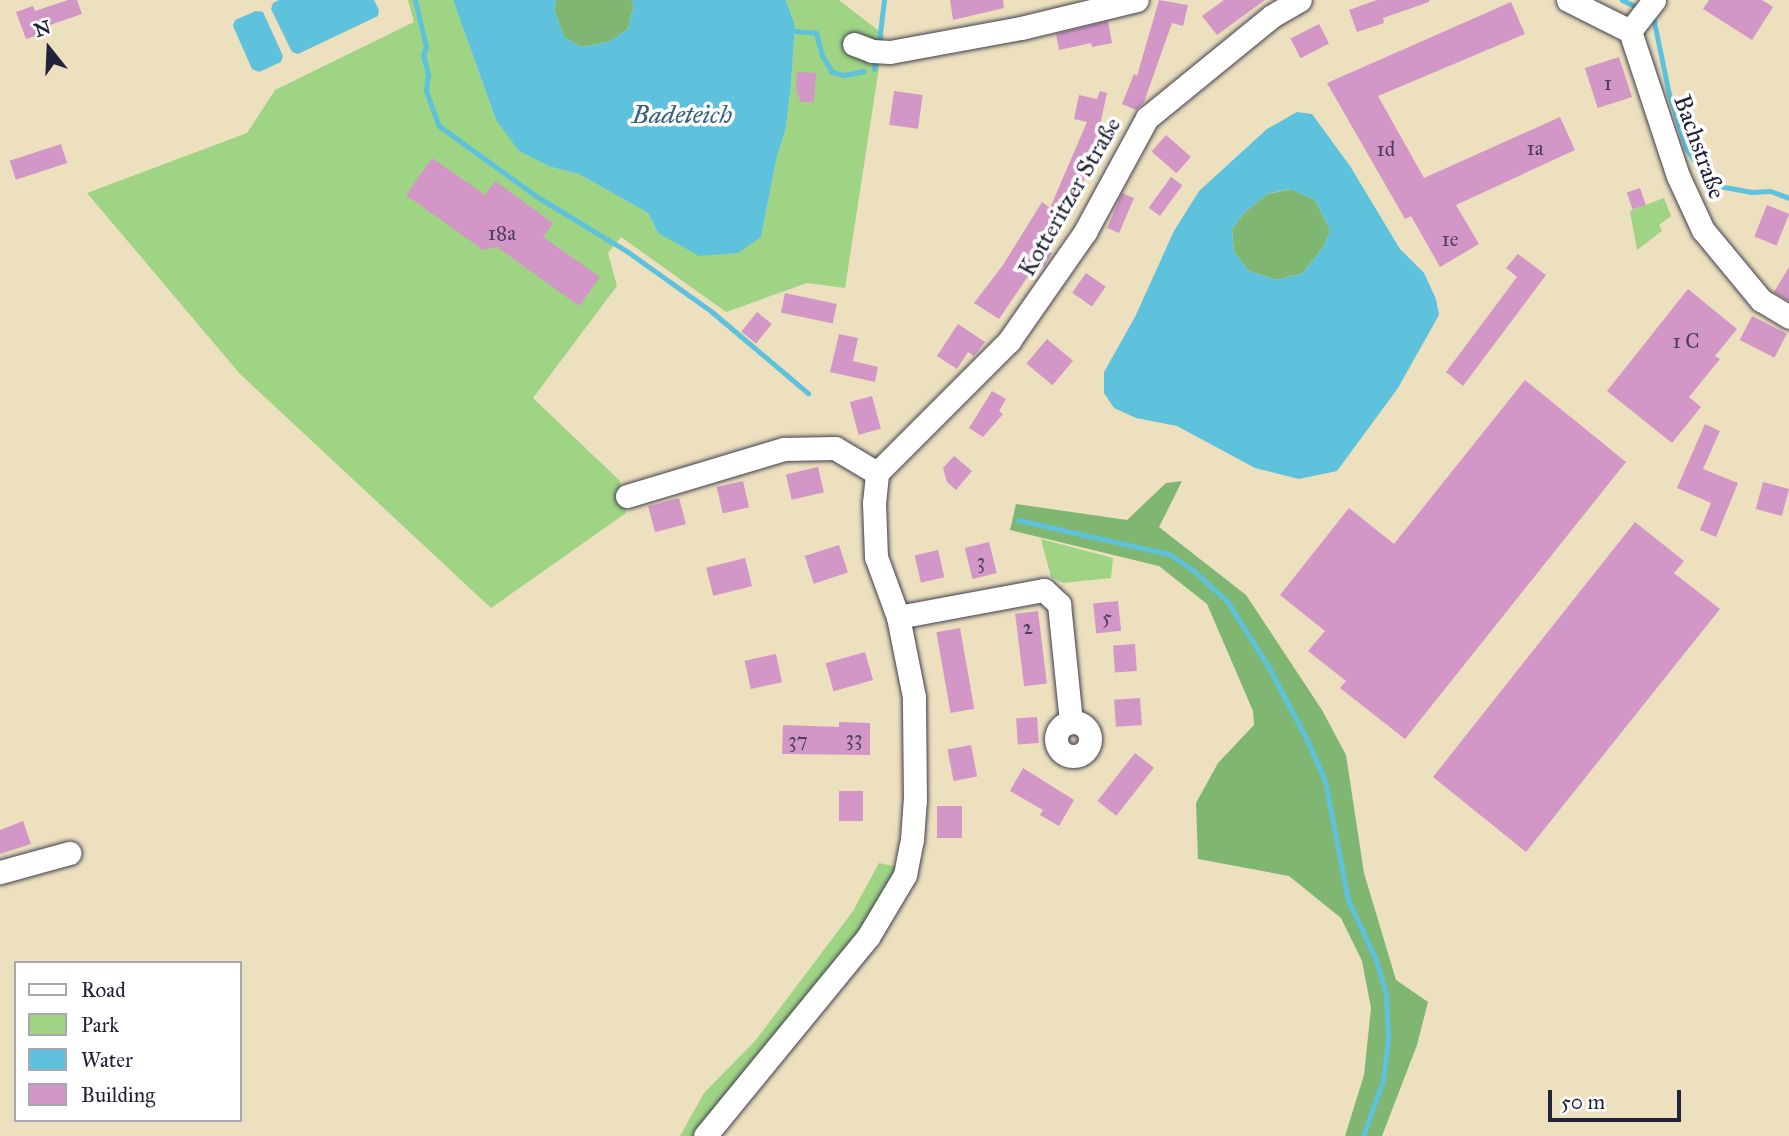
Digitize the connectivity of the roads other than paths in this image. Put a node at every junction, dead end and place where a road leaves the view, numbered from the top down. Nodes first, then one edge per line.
1 (1137, 0) edge
2 (1300, 0) edge
3 (1567, 0) edge
4 (1643, 14) edge
5 (855, 44) dead end
6 (1789, 317) edge
7 (877, 473) junction
8 (627, 496) dead end
9 (898, 617) junction
10 (1071, 722) dead end
11 (69, 853) dead end
12 (0, 872) edge
13 (705, 1136) edge

1 - 5 street
2 - 7 street, Kotteritzer Straße
3 - 4 street, Bachstraße
4 - 6 street, Bachstraße
7 - 8 street
7 - 9 street
9 - 10 street
9 - 13 street
11 - 12 street

